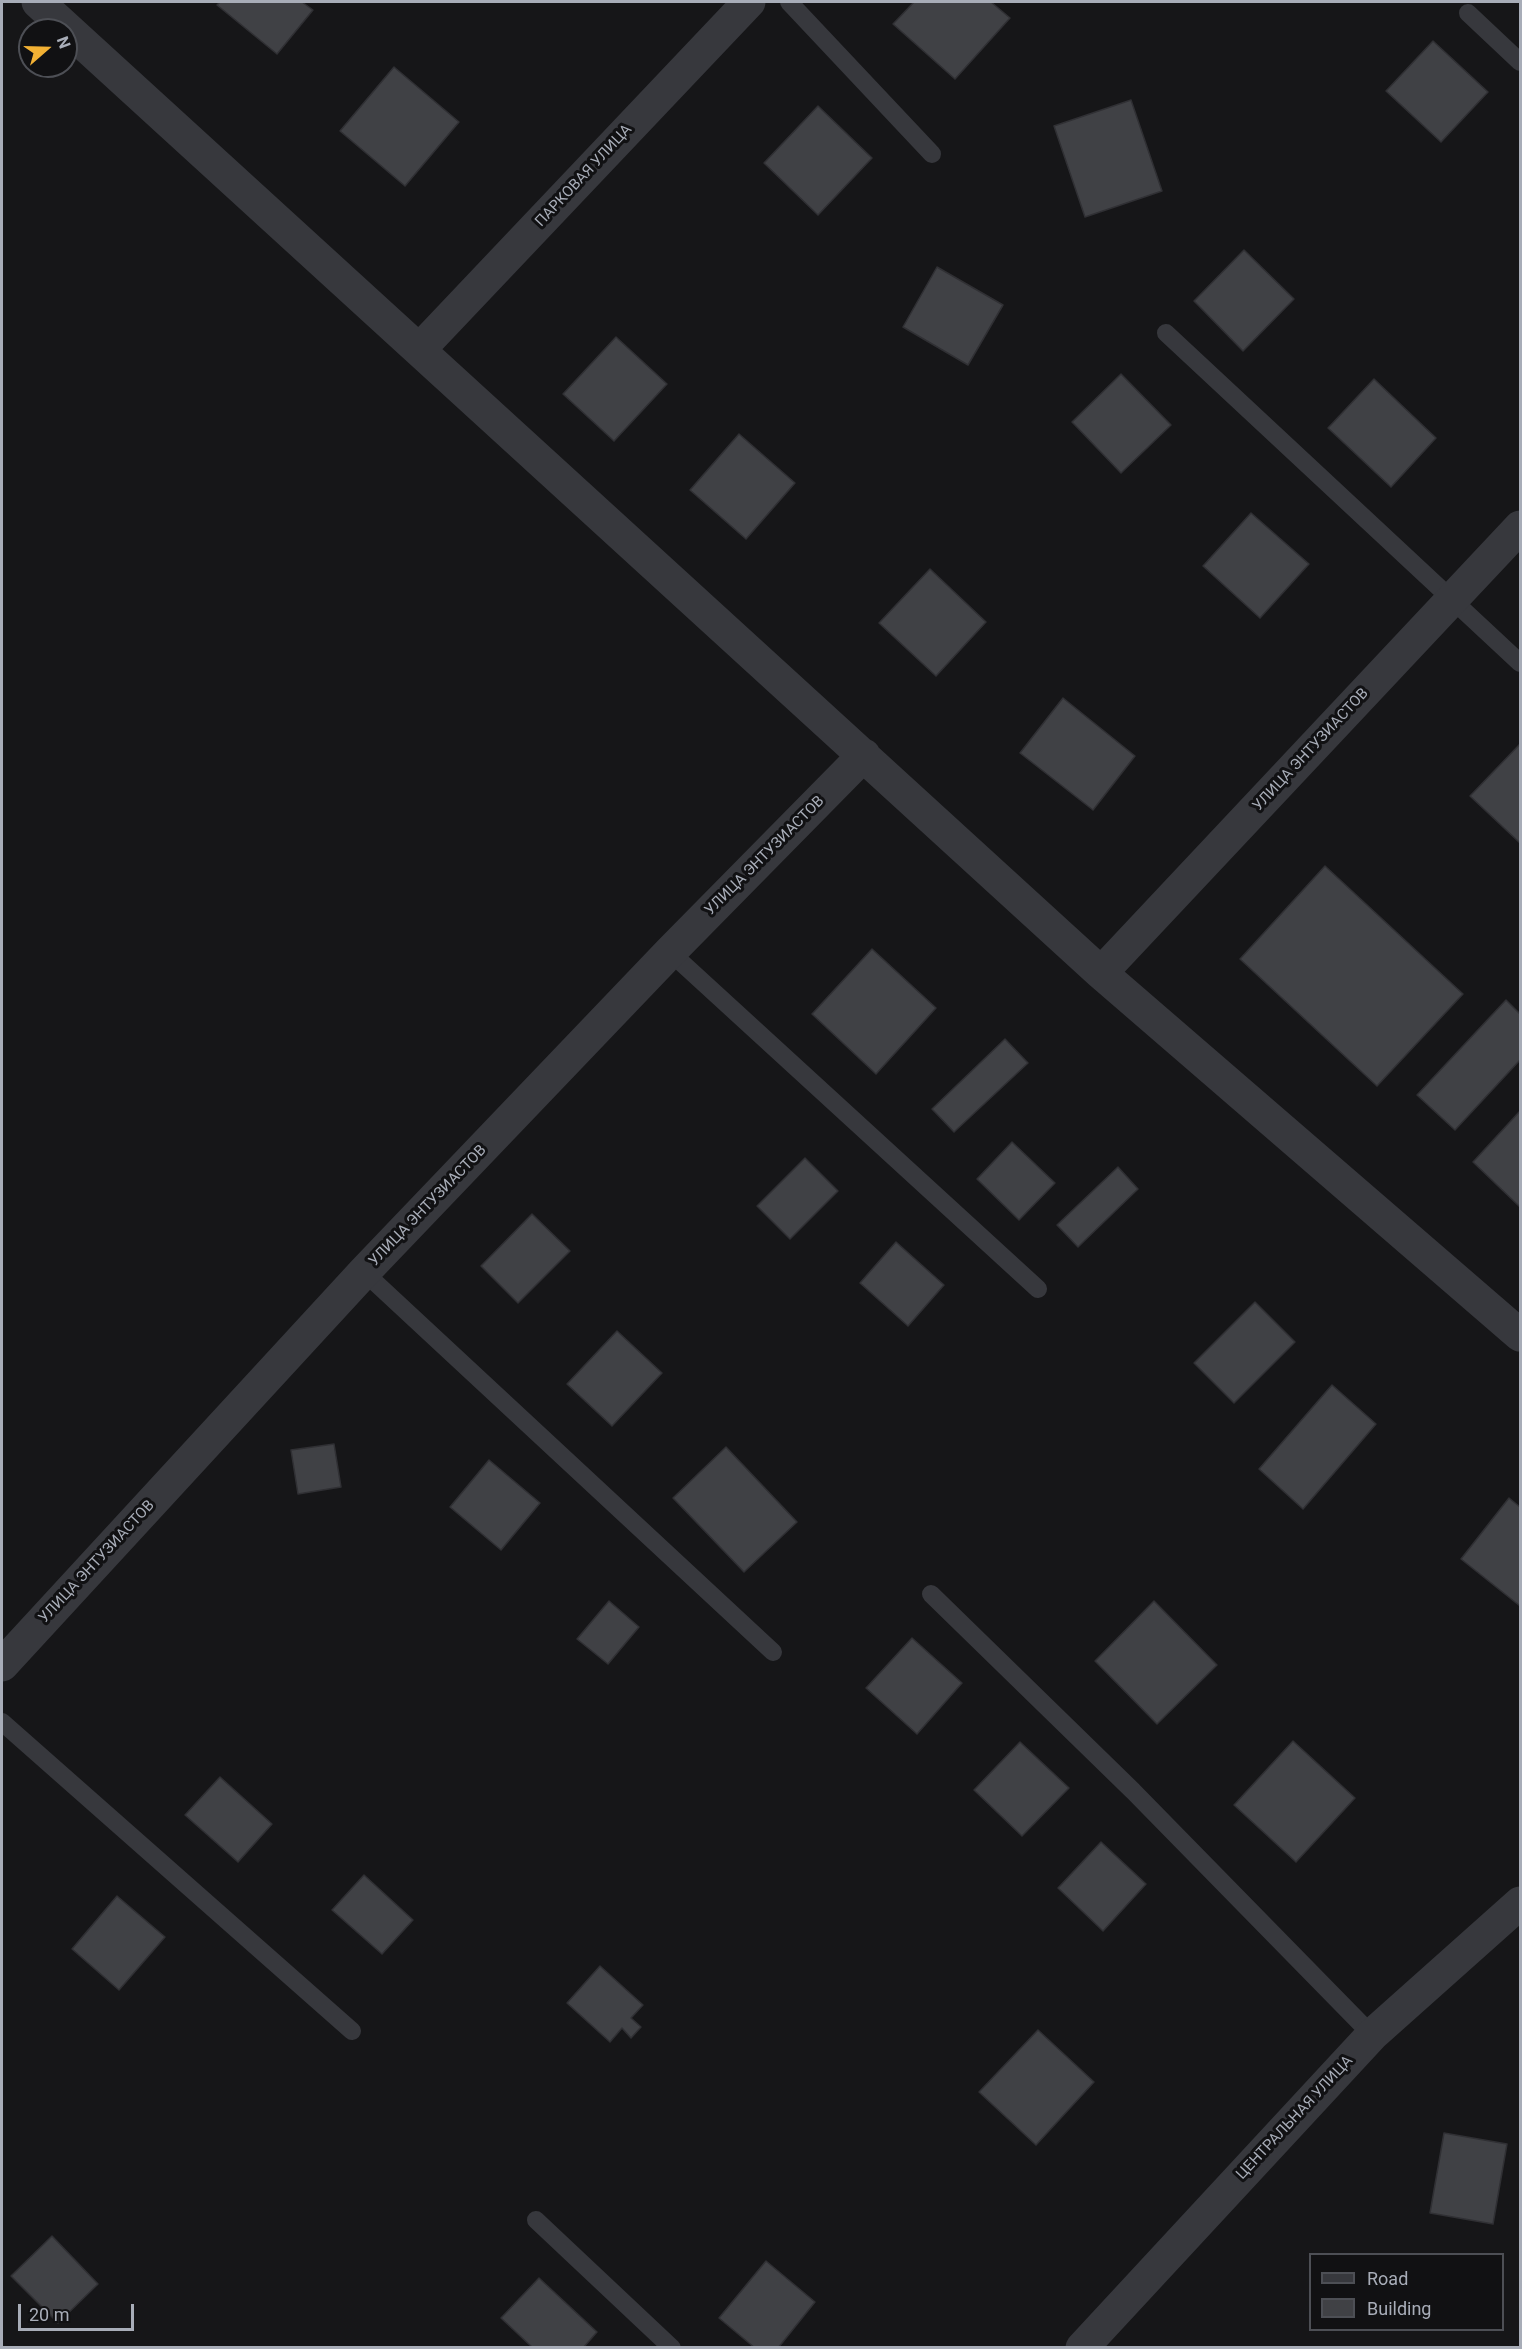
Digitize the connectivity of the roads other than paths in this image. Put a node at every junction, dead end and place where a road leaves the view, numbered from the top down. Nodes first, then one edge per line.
1 (38, 2) edge
2 (750, 2) edge
3 (789, 2) edge
4 (1468, 13) dead end
5 (1521, 62) edge
6 (932, 154) dead end
7 (1166, 333) dead end
8 (419, 350) junction
9 (1521, 527) edge
10 (1453, 599) junction
11 (1521, 663) edge
12 (864, 755) junction
13 (670, 952) junction
14 (1101, 973) junction
15 (364, 1272) junction
16 (1038, 1289) dead end
17 (1521, 1335) edge
18 (931, 1594) dead end
19 (773, 1652) dead end
20 (2, 1665) edge
21 (2, 1722) edge
22 (1521, 1903) edge
23 (352, 2031) dead end
24 (1372, 2035) junction
25 (536, 2220) dead end
26 (672, 2348) edge
27 (1082, 2348) edge

1 - 8 street
2 - 8 street, ПАРКОВАЯ УЛИЦА
3 - 6 lane
4 - 5 lane
7 - 10 lane
8 - 12 street
9 - 10 street, УЛИЦА ЭНТУЗИАСТОВ
10 - 11 lane
10 - 14 street, УЛИЦА ЭНТУЗИАСТОВ
12 - 13 street, УЛИЦА ЭНТУЗИАСТОВ
12 - 14 street
13 - 15 street, УЛИЦА ЭНТУЗИАСТОВ
13 - 16 lane
14 - 17 street
15 - 19 lane
15 - 20 street, УЛИЦА ЭНТУЗИАСТОВ
18 - 24 lane
21 - 23 lane
22 - 24 street, ЦЕНТРАЛЬНАЯ УЛИЦА
24 - 27 street, ЦЕНТРАЛЬНАЯ УЛИЦА
25 - 26 lane

